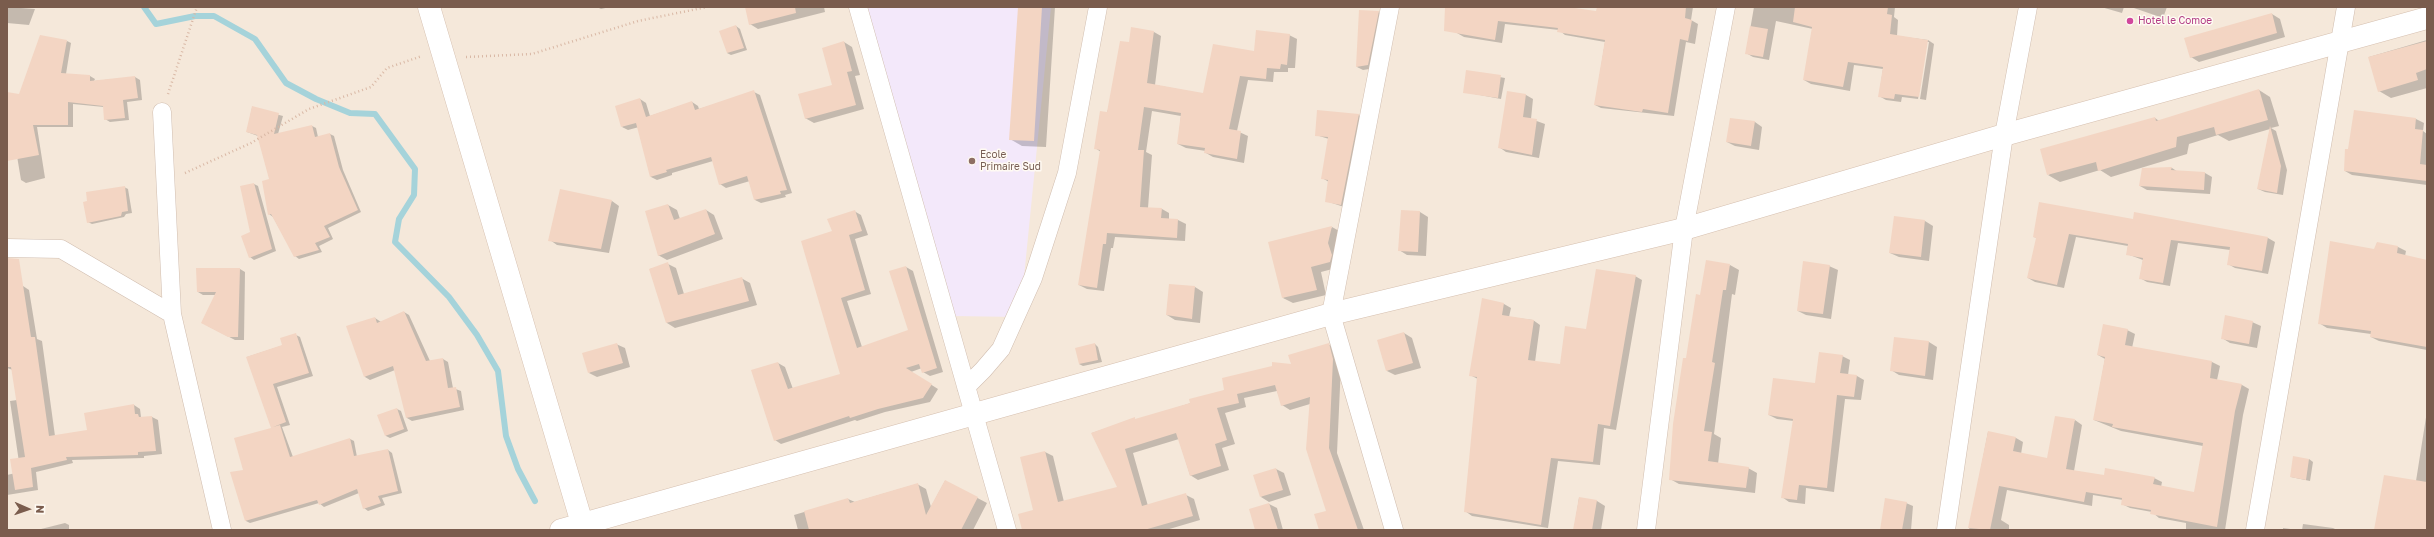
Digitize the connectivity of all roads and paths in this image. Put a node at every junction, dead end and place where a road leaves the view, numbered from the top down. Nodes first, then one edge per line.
1 (197, 7) edge
2 (429, 7) edge
3 (858, 7) edge
4 (1098, 7) edge
5 (1390, 7) edge
6 (1726, 7) edge
7 (2028, 7) edge
8 (2346, 7) edge
9 (2427, 18) edge
10 (2340, 43) junction
11 (162, 112) joint
12 (2004, 136) junction
13 (1684, 230) junction
14 (7, 248) edge
15 (172, 314) junction
16 (1331, 314) junction
17 (966, 387) junction
18 (973, 414) junction
19 (583, 527) edge
20 (222, 530) edge
21 (561, 530) edge
22 (1007, 530) edge
23 (1394, 530) edge
24 (1646, 530) edge
25 (1946, 530) edge
26 (2255, 530) edge

1 - 11 path
2 - 19 main road
3 - 17 street
4 - 17 street
5 - 16 street
6 - 13 street
7 - 12 street
8 - 10 street
9 - 10 main road
10 - 12 main road
10 - 26 street
11 - 15 street
12 - 13 main road
12 - 25 street
13 - 16 main road
13 - 24 street
14 - 15 street
15 - 20 street
16 - 18 main road
16 - 23 street
17 - 18 street
18 - 19 main road
18 - 22 street
19 - 21 main road

